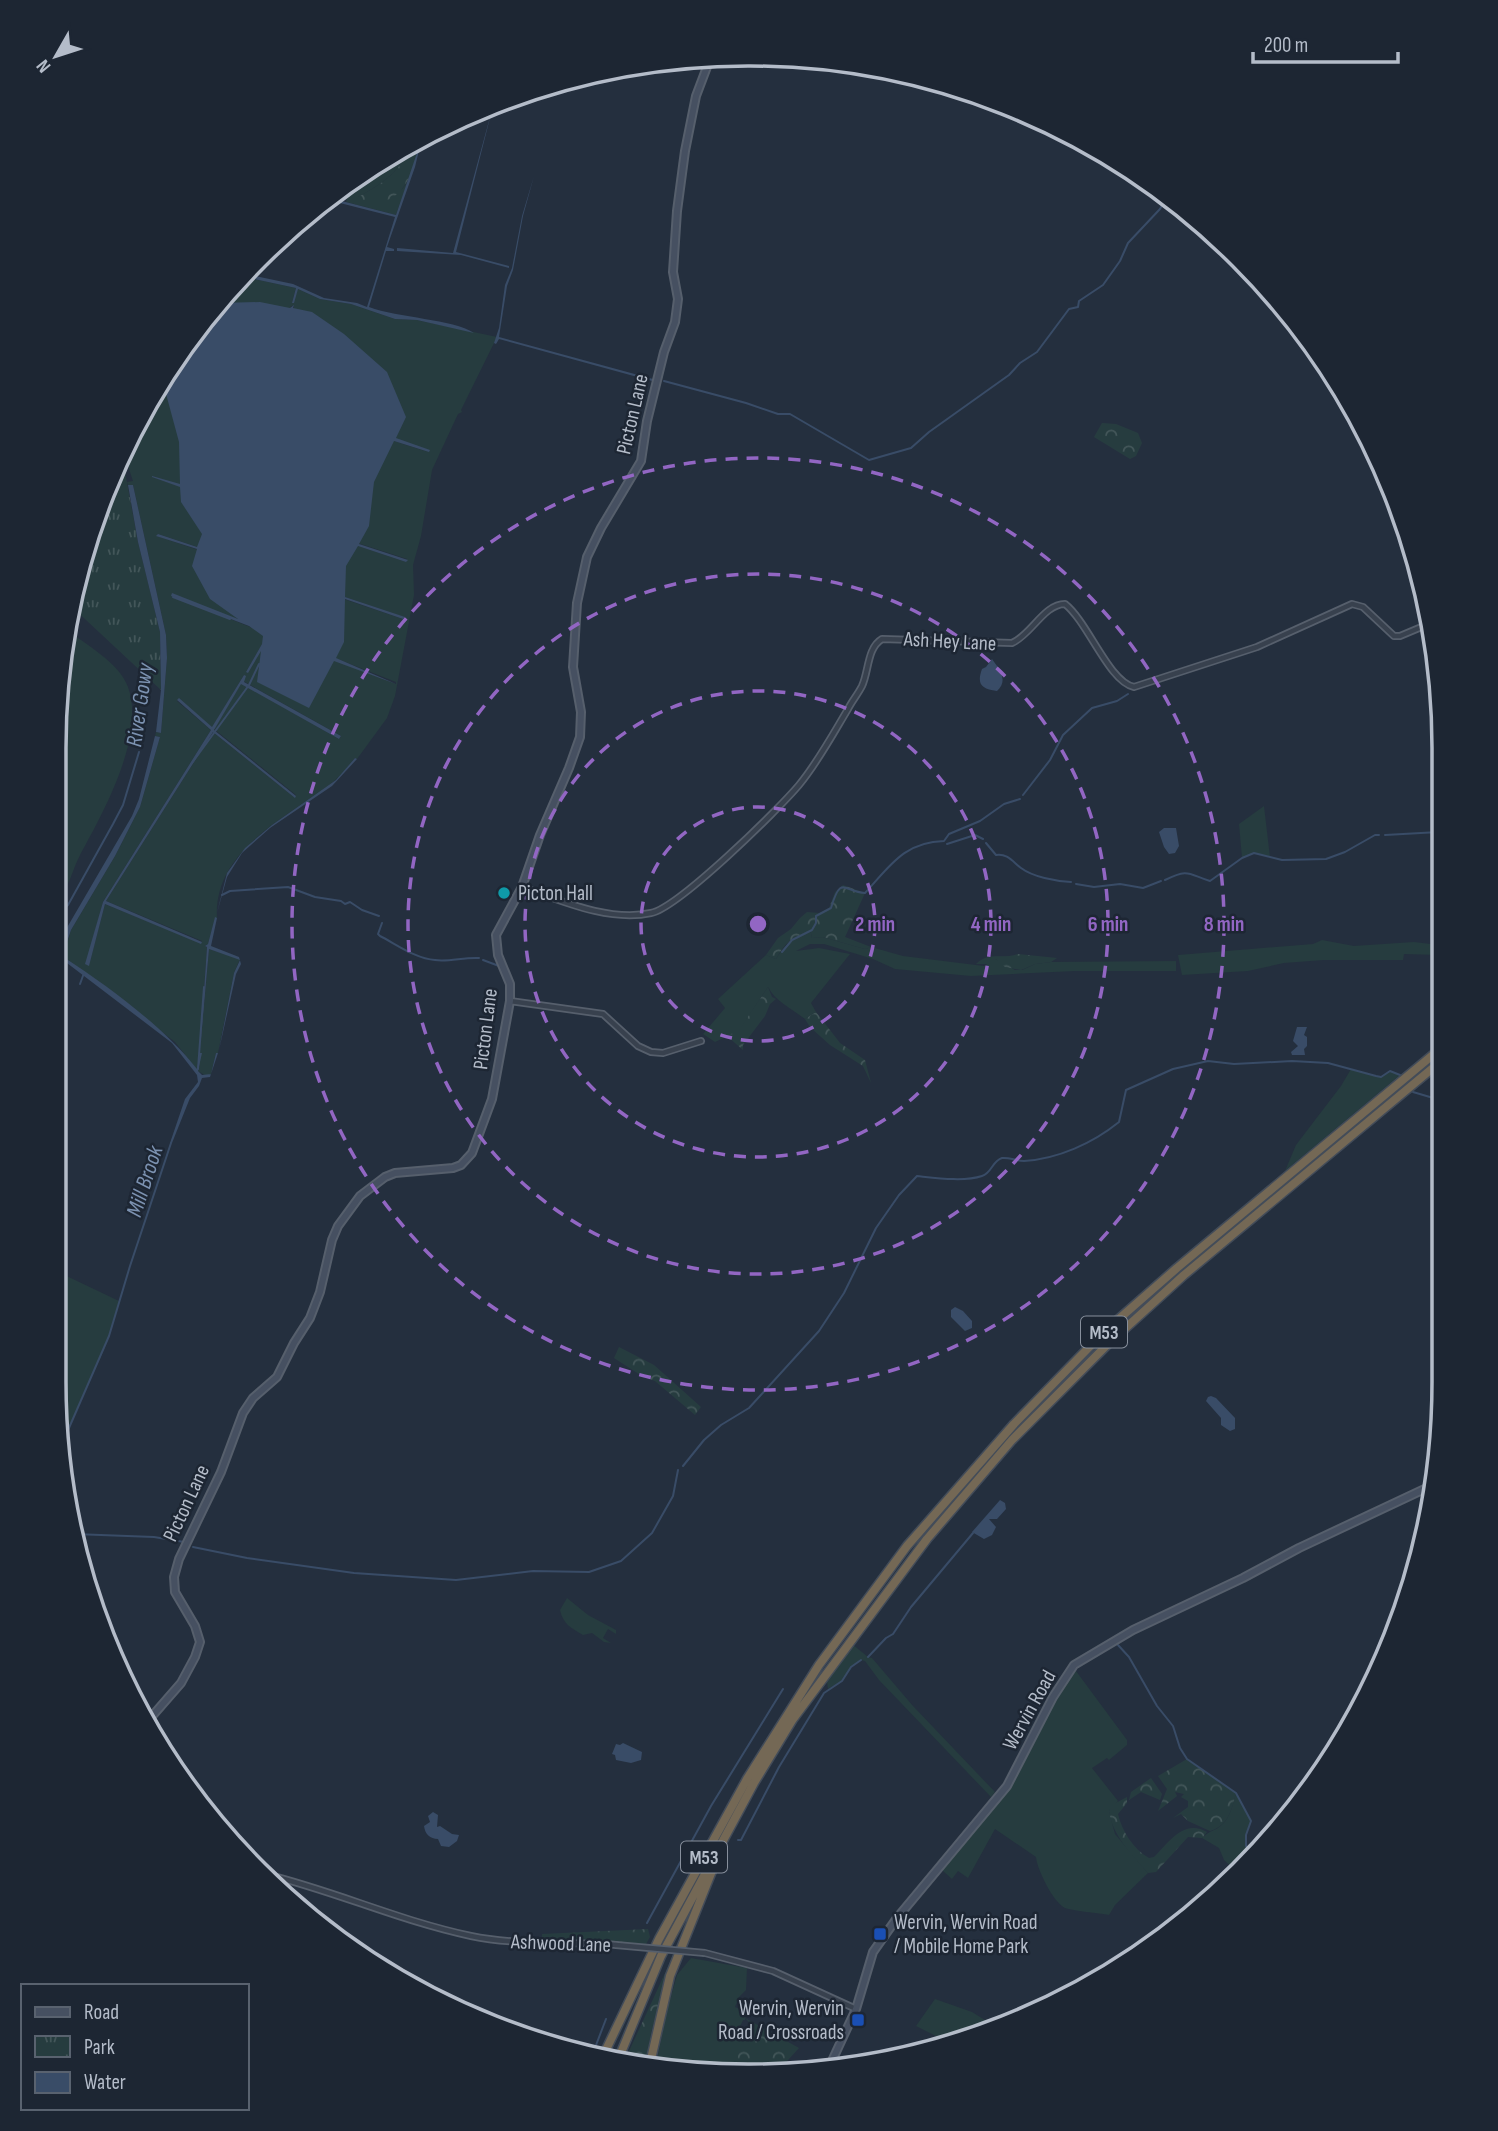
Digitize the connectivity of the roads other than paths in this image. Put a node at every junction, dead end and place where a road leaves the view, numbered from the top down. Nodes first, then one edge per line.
1 (706, 68) edge
2 (1420, 628) edge
3 (522, 887) junction
4 (510, 1001) junction
5 (701, 1041) dead end
6 (1432, 1056) edge
7 (1432, 1069) edge
8 (1423, 1490) edge
9 (154, 1715) edge
10 (738, 1812) junction
11 (281, 1878) edge
12 (856, 2009) junction
13 (606, 2049) edge
14 (621, 2052) edge
15 (651, 2057) edge
16 (833, 2059) edge

1 - 3 street, Picton Lane
2 - 3 street, Ash Hey Lane
3 - 4 street, Picton Lane
4 - 5 street
4 - 9 street, Picton Lane
6 - 13 highway, M53
7 - 10 highway, M53
8 - 12 street, Wervin Road
10 - 14 highway, M53
10 - 15 highway
11 - 12 street, Ashwood Lane, bridge
12 - 16 street, Wervin Road

